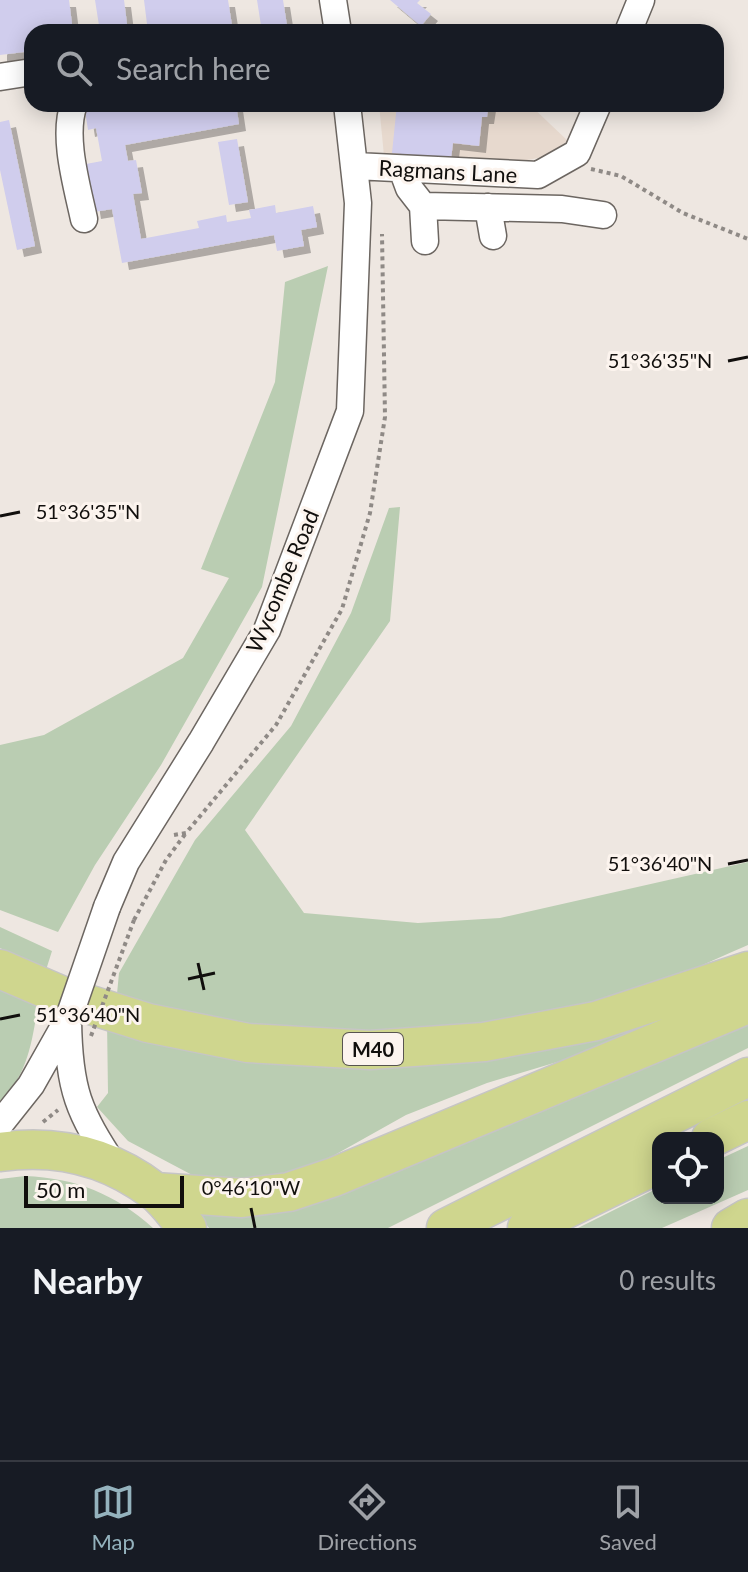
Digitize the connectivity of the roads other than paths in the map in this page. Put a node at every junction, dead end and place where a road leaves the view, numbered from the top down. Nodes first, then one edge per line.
1 (333, 0) edge
2 (641, 0) edge
3 (337, 24) edge
4 (631, 24) edge
5 (24, 73) edge
6 (0, 77) edge
7 (72, 112) edge
8 (348, 112) edge
9 (595, 112) edge
10 (355, 166) junction
11 (402, 169) junction
12 (423, 206) junction
13 (488, 207) junction
14 (603, 215) dead end
15 (84, 219) dead end
16 (493, 236) dead end
17 (425, 241) dead end
18 (0, 969) edge
19 (748, 971) edge
20 (748, 1004) edge
21 (68, 1020) junction
22 (748, 1077) edge
23 (748, 1120) edge
24 (0, 1124) edge
25 (723, 1132) edge
26 (0, 1152) edge
27 (652, 1167) edge
28 (116, 1169) junction
29 (155, 1192) junction
30 (748, 1218) edge
31 (187, 1228) edge
32 (446, 1228) edge
33 (527, 1228) edge
34 (731, 1228) edge

1 - 3 street
2 - 4 street
5 - 6 street
7 - 15 street
8 - 10 street, Wycombe Road
9 - 11 street, Ragmans Lane
10 - 11 street, Ragmans Lane
10 - 21 street, Wycombe Road, bridge
11 - 12 street
12 - 13 street
12 - 17 street
13 - 14 street
13 - 16 street
18 - 19 highway, M40
20 - 29 highway
21 - 24 street, Wycombe Road
21 - 28 street, Wycombe Road
22 - 32 highway
23 - 25 highway
26 - 28 highway
27 - 33 highway
28 - 29 highway
29 - 31 highway
30 - 34 highway

